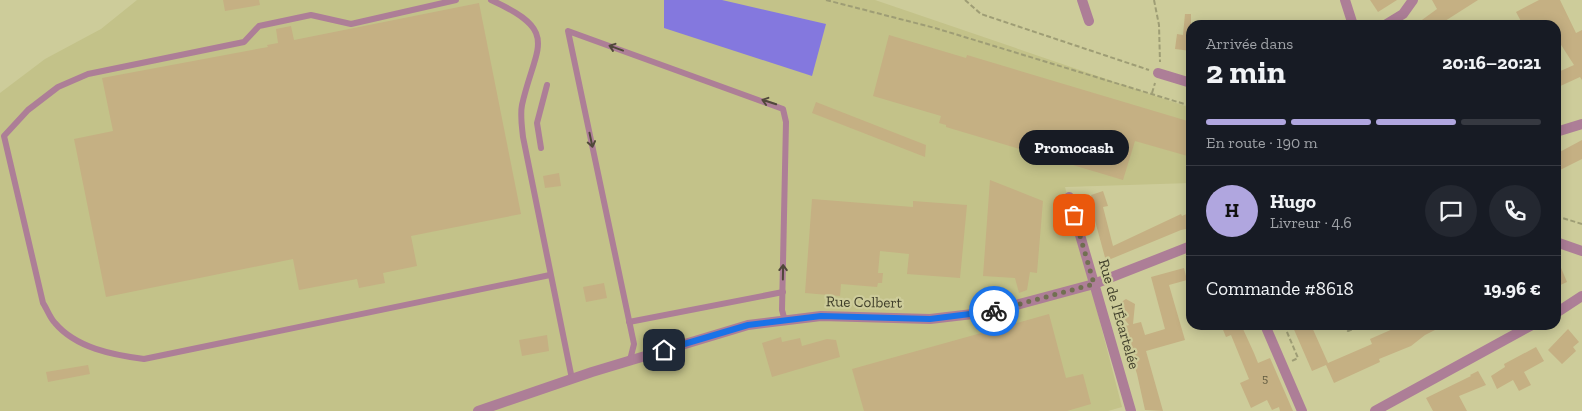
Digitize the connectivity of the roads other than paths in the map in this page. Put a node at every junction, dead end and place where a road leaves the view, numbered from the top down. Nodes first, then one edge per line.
1 (456, 0) edge
2 (491, 0) edge
3 (1082, 0) edge
4 (1345, 0) edge
5 (1413, 0) edge
6 (1351, 20) edge
7 (1393, 20) edge
8 (1089, 21) dead end
9 (1158, 73) road end
10 (1186, 81) edge
11 (547, 85) dead end
12 (1582, 124) edge
13 (1561, 130) edge
14 (2, 136) edge
15 (541, 148) dead end
16 (1069, 197) dead end
17 (1561, 244) edge
18 (1186, 248) edge
19 (1582, 251) edge
20 (550, 275) junction
21 (1094, 284) junction
22 (783, 292) junction
23 (1582, 296) edge
24 (1561, 310) edge
25 (785, 321) junction
26 (629, 322) junction
27 (1267, 330) edge
28 (1523, 330) edge
29 (630, 360) junction
30 (572, 379) junction
31 (478, 411) edge
32 (1131, 411) edge
33 (1302, 411) edge
34 (1375, 411) edge

1 - 14 lane
2 - 20 lane
3 - 8 street
4 - 6 street
5 - 7 street
9 - 10 street
11 - 15 lane
12 - 13 street
14 - 20 lane
16 - 21 street, Rue de l'Écartelée
17 - 19 street
18 - 21 street, Rue Colbert
20 - 30 lane
21 - 25 street, Rue Colbert
21 - 32 street, Rue de l'Écartelée
22 - 25 lane
22 - 26 lane
22 -> 26 lane
23 - 24 street
25 - 29 street, Rue Colbert
26 - 29 lane
27 - 33 street
28 - 34 street
29 - 30 street, Rue Colbert
30 - 31 street, Rue Colbert

